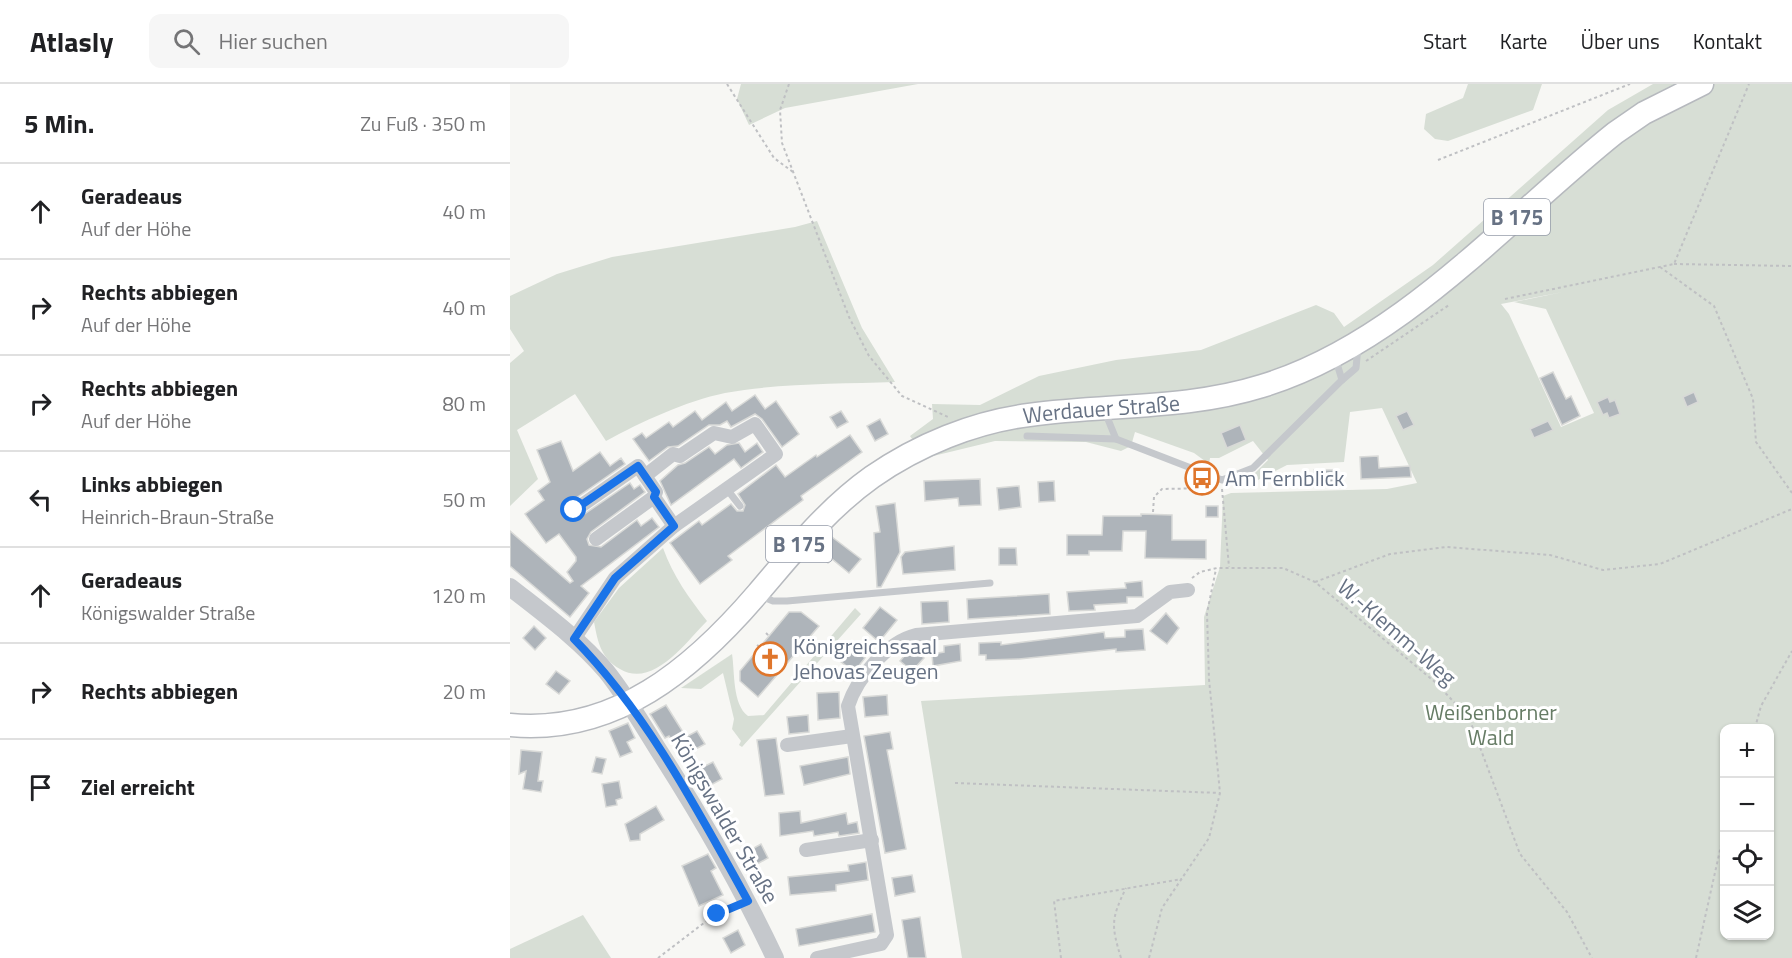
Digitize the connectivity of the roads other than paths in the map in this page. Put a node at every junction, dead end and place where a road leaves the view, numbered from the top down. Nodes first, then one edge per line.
1 (1702, 84) edge
2 (1358, 341) junction
3 (1335, 355) junction
4 (1342, 380) junction
5 (1103, 409) junction
6 (1027, 436) dead end
7 (1116, 439) junction
8 (645, 476) junction
9 (726, 488) junction
10 (654, 497) junction
11 (740, 506) dead end
12 (574, 510) dead end
13 (674, 526) junction
14 (596, 539) dead end
15 (990, 583) dead end
16 (510, 587) edge
17 (1184, 590) road end
18 (758, 594) junction
19 (574, 639) junction
20 (630, 704) junction
21 (510, 725) edge
22 (852, 736) junction
23 (787, 745) dead end
24 (872, 840) junction
25 (806, 850) dead end
26 (775, 958) edge
27 (818, 958) edge

1 - 2 main road, Werdauer Straße / B 175
2 - 3 main road, Werdauer Straße / B 175
2 - 4 lane
3 - 4 lane
3 - 5 main road, Werdauer Straße / B 175
4 - 7 lane
5 - 7 lane
5 - 18 main road, Werdauer Straße / B 175
6 - 7 lane
8 - 9 street
8 - 10 street
8 - 12 street
9 - 11 lane
9 - 13 street
10 - 13 street
10 - 14 street
13 - 19 street
15 - 18 lane
16 - 19 street, Königswalder Straße
17 - 22 street
18 - 20 main road, Werdauer Straße / B 175
19 - 20 street, Königswalder Straße
20 - 21 main road, Werdauer Straße / B 175
20 - 26 street, Königswalder Straße
22 - 23 street
22 - 24 street
24 - 25 street
24 - 27 street

